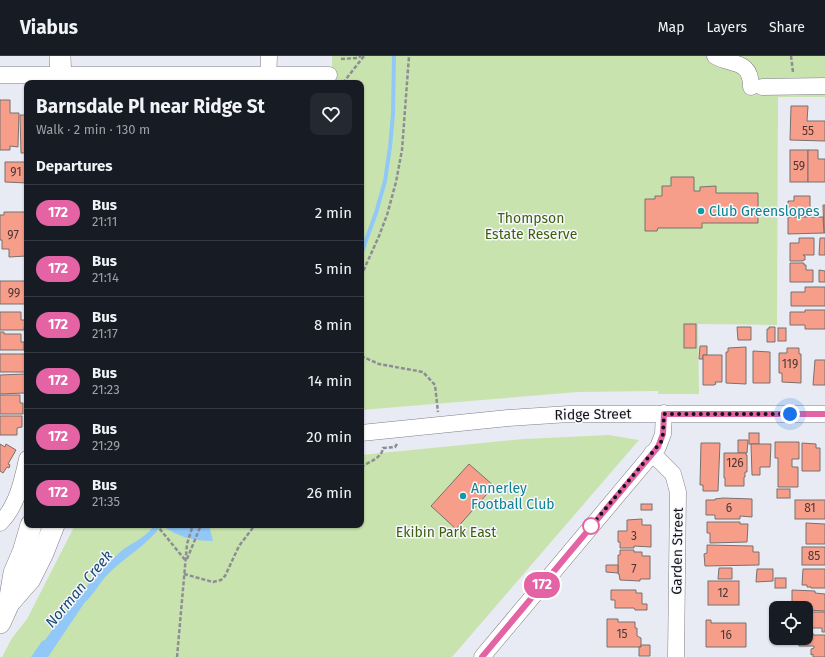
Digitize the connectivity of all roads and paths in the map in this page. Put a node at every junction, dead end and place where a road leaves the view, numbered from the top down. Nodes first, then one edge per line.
1 (269, 56) edge
2 (362, 56) edge
3 (409, 56) edge
4 (714, 56) edge
5 (341, 59) dead end
6 (60, 71) edge
7 (0, 75) edge
8 (329, 75) dead end
9 (268, 79) edge
10 (345, 80) edge
11 (825, 86) edge
12 (364, 269) edge
13 (364, 357) edge
14 (437, 407) dead end
15 (664, 414) junction
16 (825, 414) edge
17 (364, 433) edge
18 (398, 442) dead end
19 (652, 453) junction
20 (364, 464) edge
21 (24, 472) edge
22 (0, 523) edge
23 (30, 528) edge
24 (53, 528) edge
25 (158, 528) edge
26 (192, 528) edge
27 (200, 528) edge
28 (253, 528) edge
29 (186, 561) junction
30 (184, 574) junction
31 (9, 602) junction
32 (0, 623) edge
33 (177, 657) edge
34 (482, 657) edge
35 (676, 657) edge

1 - 9 street
2 - 5 path
2 - 10 path
3 - 12 path
4 - 11 street
6 - 7 street
6 - 9 street
8 - 9 street
13 - 14 path
15 - 16 street, Ridge Street
15 - 17 street, Ridge Street
15 - 19 street
18 - 20 path
19 - 34 street
19 - 35 street, Garden Street
21 - 22 street
23 - 31 main road
24 - 31 main road
25 - 29 path
26 - 29 path
27 - 29 path
28 - 30 path
29 - 30 path
30 - 33 path
31 - 32 main road

